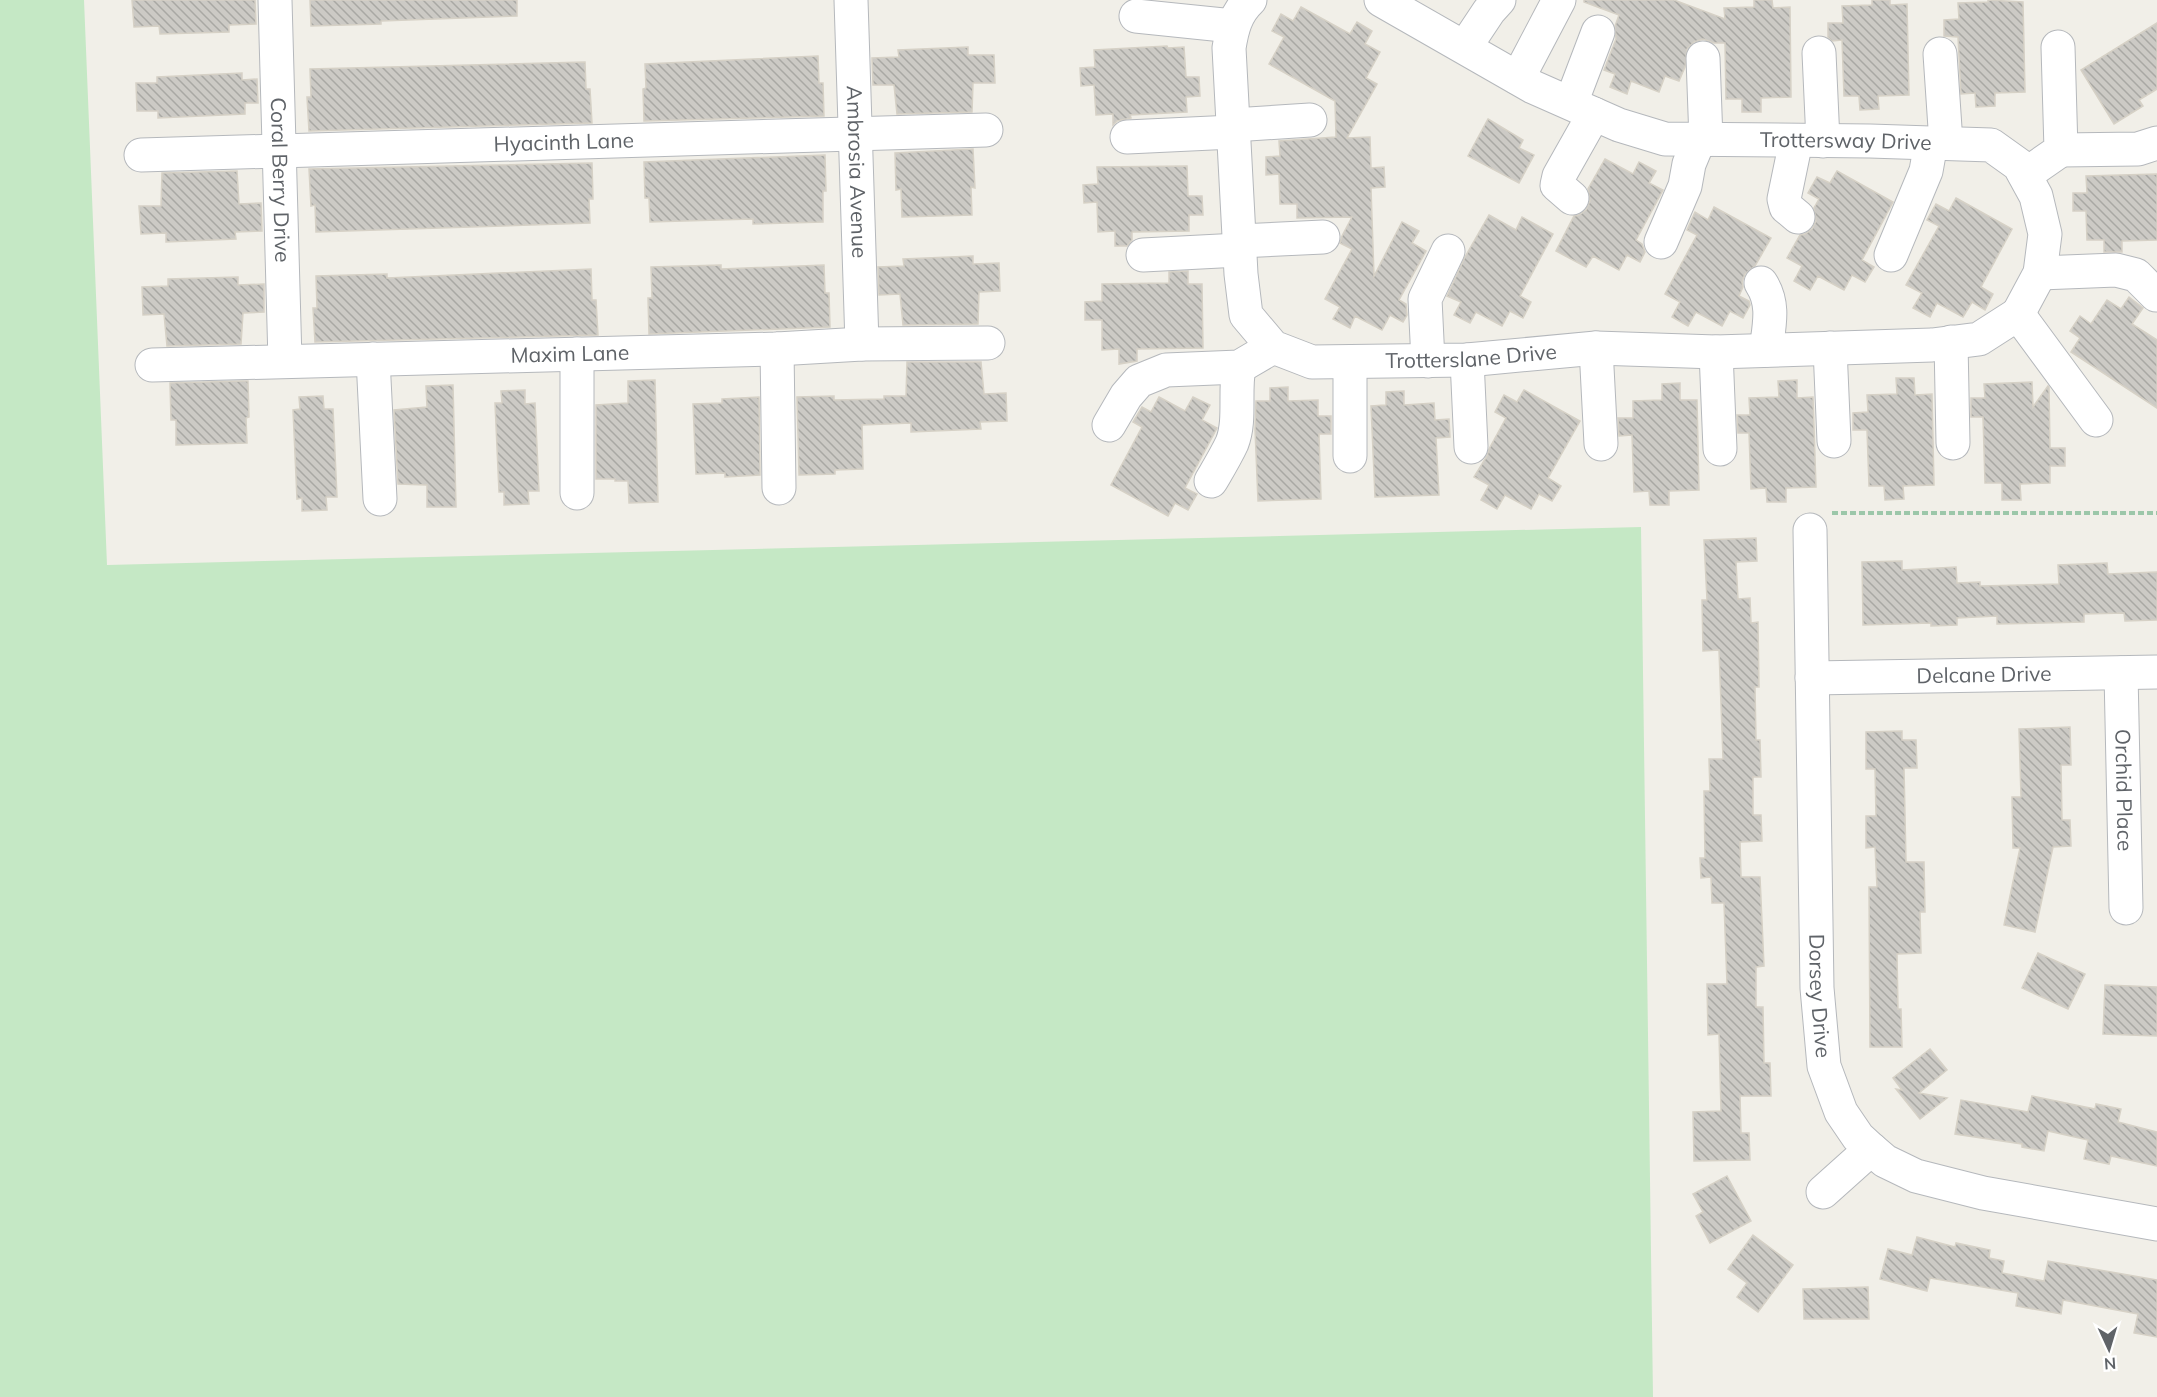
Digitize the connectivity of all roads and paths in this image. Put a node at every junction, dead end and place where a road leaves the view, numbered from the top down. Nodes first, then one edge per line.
1 (275, 0) edge
2 (851, 0) edge
3 (1381, 0) edge
4 (1499, 0) edge
5 (1559, 0) edge
6 (1242, 11) edge
7 (1136, 16) dead end
8 (1598, 32) dead end
9 (1465, 47) junction
10 (2058, 47) dead end
11 (1819, 53) dead end
12 (1940, 54) dead end
13 (1704, 58) dead end
14 (1518, 78) junction
15 (1582, 109) junction
16 (1310, 120) dead end
17 (1233, 129) junction
18 (986, 130) dead end
19 (855, 135) junction
20 (1127, 137) dead end
21 (1702, 140) junction
22 (1810, 141) junction
23 (1939, 143) junction
24 (2157, 143) edge
25 (278, 150) junction
26 (2061, 150) junction
27 (141, 155) dead end
28 (2025, 175) junction
29 (1572, 198) dead end
30 (1798, 217) dead end
31 (1323, 237) dead end
32 (1661, 242) dead end
33 (1239, 246) junction
34 (1448, 251) dead end
35 (1143, 255) dead end
36 (1891, 255) dead end
37 (2040, 273) junction
38 (1761, 283) dead end
39 (2157, 295) edge
40 (2018, 314) junction
41 (1951, 342) junction
42 (988, 343) dead end
43 (862, 344) junction
44 (1273, 347) junction
45 (1596, 348) junction
46 (1830, 348) junction
47 (777, 349) junction
48 (1766, 350) junction
49 (1716, 352) junction
50 (577, 354) junction
51 (373, 359) junction
52 (1467, 360) junction
53 (285, 361) junction
54 (1350, 362) junction
55 (1428, 362) junction
56 (152, 365) dead end
57 (1239, 366) junction
58 (2096, 420) dead end
59 (1109, 425) dead end
60 (1834, 441) dead end
61 (1953, 443) dead end
62 (1601, 444) dead end
63 (1471, 447) dead end
64 (1720, 448) dead end
65 (1350, 456) dead end
66 (1211, 481) dead end
67 (779, 488) dead end
68 (577, 493) dead end
69 (380, 499) dead end
70 (2157, 513) edge
71 (1810, 530) joint
72 (2157, 672) edge
73 (2121, 673) junction
74 (1812, 678) junction
75 (2126, 908) dead end
76 (1871, 1149) junction
77 (1823, 1192) dead end
78 (2157, 1224) edge

1 - 25 street, Coral Berry Drive
2 - 19 street, Ambrosia Avenue
3 - 9 street, Trottersway Drive
4 - 9 street
5 - 14 street
6 - 7 street
6 - 17 street, Trotterslane Drive
8 - 15 street
9 - 14 street, Trottersway Drive
10 - 26 street
11 - 22 street
12 - 23 street
13 - 21 street
14 - 15 street, Trottersway Drive
15 - 21 street, Trottersway Drive
15 - 29 street
16 - 17 street
17 - 20 street
17 - 33 street, Trotterslane Drive
18 - 19 street, Hyacinth Lane
19 - 25 street, Hyacinth Lane
19 - 43 street, Ambrosia Avenue
21 - 22 street, Trottersway Drive
21 - 32 street
22 - 23 street, Trottersway Drive
22 - 30 street
23 - 28 street, Trottersway Drive
23 - 36 street
24 - 26 street
25 - 27 street, Hyacinth Lane
25 - 53 street, Coral Berry Drive
26 - 28 street
28 - 37 street, Trottersway Drive
31 - 33 street
33 - 35 street
33 - 44 street, Trotterslane Drive
34 - 55 street
37 - 39 street
37 - 40 street, Trottersway Drive
38 - 48 street
40 - 41 street, Trotterslane Drive
40 - 58 street
41 - 46 street, Trotterslane Drive
41 - 61 street
42 - 43 street, Maxim Lane
43 - 47 street, Maxim Lane
44 - 54 street, Trotterslane Drive
44 - 57 street
45 - 49 street, Trotterslane Drive
45 - 52 street, Trotterslane Drive
45 - 62 street
46 - 48 street, Trotterslane Drive
46 - 60 street
47 - 50 street, Maxim Lane
47 - 67 street
48 - 49 street, Trotterslane Drive
49 - 64 street
50 - 51 street, Maxim Lane
50 - 68 street
51 - 53 street, Maxim Lane
51 - 69 street
52 - 55 street, Trotterslane Drive
52 - 63 street
53 - 56 street, Maxim Lane
54 - 55 street, Trotterslane Drive
54 - 65 street
57 - 59 street
57 - 66 street
70 - 71 path
71 - 74 street, Dorsey Drive
72 - 73 street, Delcane Drive
73 - 74 street, Delcane Drive
73 - 75 street, Orchid Place
74 - 76 street, Dorsey Drive
76 - 77 street
76 - 78 street, Dorsey Drive

